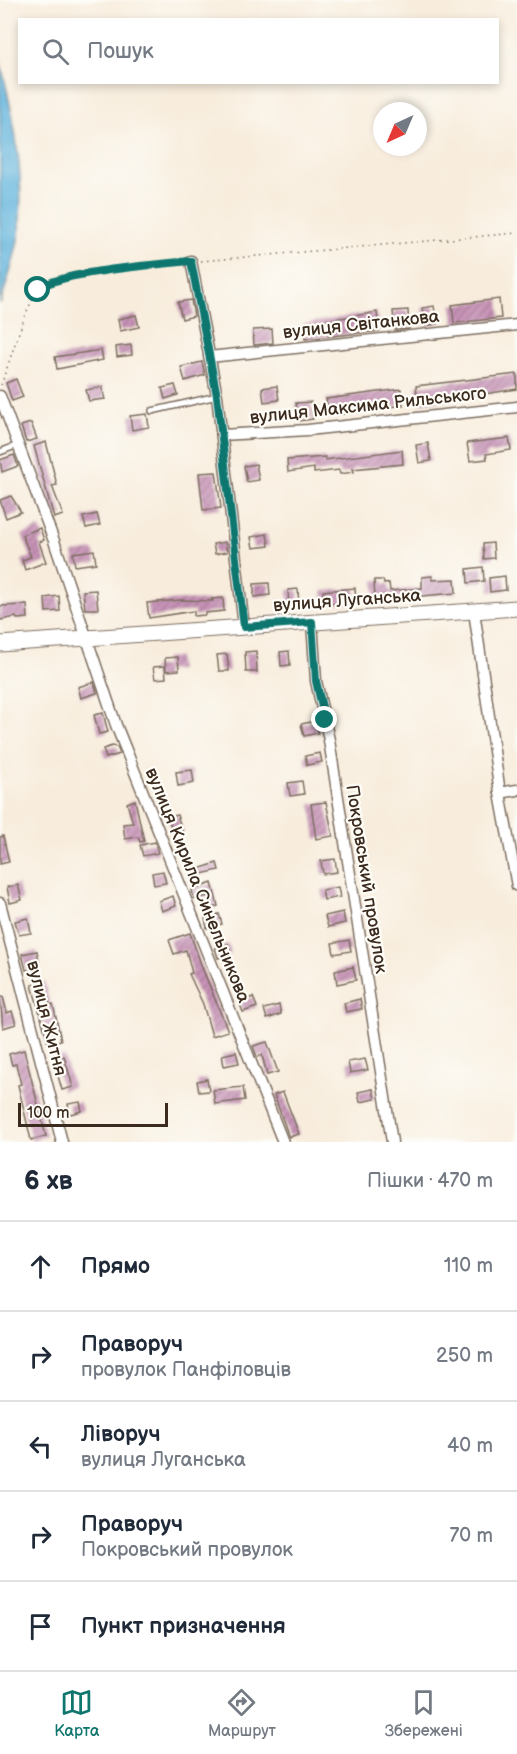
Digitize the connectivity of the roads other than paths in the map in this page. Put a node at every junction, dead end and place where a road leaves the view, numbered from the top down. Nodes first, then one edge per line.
1 (191, 261) road end
2 (517, 325) edge
3 (209, 357) junction
4 (0, 396) edge
5 (217, 396) junction
6 (517, 407) edge
7 (152, 411) dead end
8 (222, 435) junction
9 (20, 445) junction
10 (0, 452) edge
11 (517, 608) edge
12 (474, 611) junction
13 (312, 622) junction
14 (244, 627) junction
15 (88, 639) junction
16 (0, 644) edge
17 (517, 790) edge
18 (500, 793) junction
19 (517, 886) edge
20 (0, 903) edge
21 (62, 1142) edge
22 (283, 1142) edge
23 (392, 1142) edge

1 - 3 street
2 - 3 street, вулиця Світанкова
3 - 5 street
4 - 9 street, вулиця Кирила Синельникова
5 - 7 lane
5 - 8 street
6 - 8 street, вулиця Максима Рильського
8 - 14 street
9 - 10 lane
9 - 15 street, вулиця Кирила Синельникова
11 - 12 main road, вулиця Луганська
12 - 13 main road, вулиця Луганська
12 - 18 street
13 - 14 main road, вулиця Луганська
13 - 23 street, Покровський провулок
14 - 15 main road, вулиця Луганська
15 - 16 main road, вулиця Луганська
15 - 22 street, вулиця Кирила Синельникова
17 - 18 street
18 - 19 street
20 - 21 street, вулиця Житня

